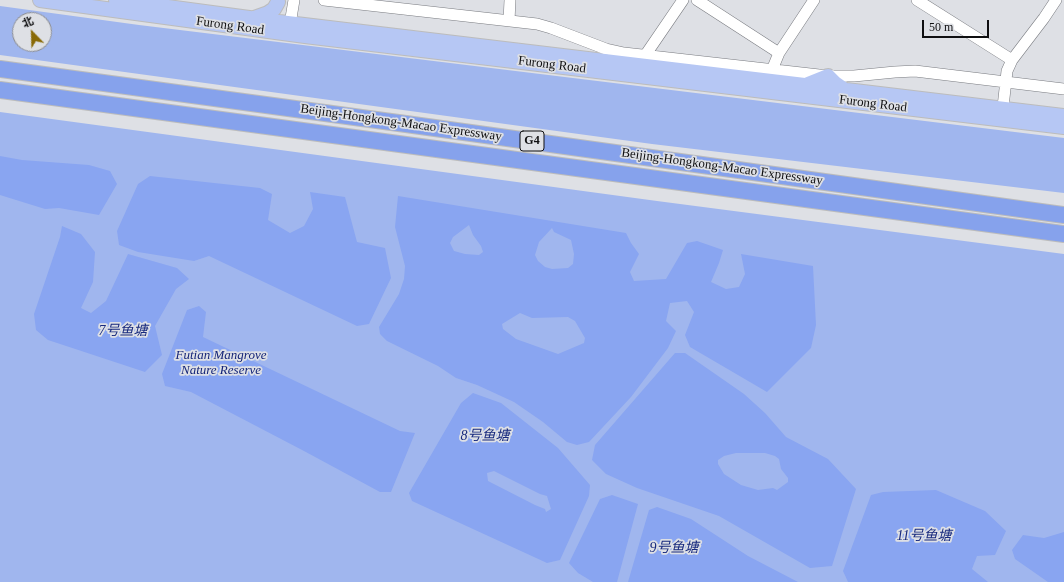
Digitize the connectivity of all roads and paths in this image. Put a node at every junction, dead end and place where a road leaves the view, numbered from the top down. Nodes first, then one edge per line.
1 (40, 0) edge
2 (116, 0) edge
3 (294, 0) edge
4 (325, 0) edge
5 (510, 0) edge
6 (683, 0) edge
7 (697, 0) edge
8 (814, 0) edge
9 (917, 0) edge
10 (1056, 0) edge
11 (278, 1) edge
12 (252, 19) junction
13 (509, 21) junction
14 (283, 28) junction
15 (778, 53) junction
16 (641, 60) junction
17 (1012, 60) junction
18 (0, 68) edge
19 (772, 70) junction
20 (828, 76) junction
21 (1006, 82) junction
22 (804, 85) junction
23 (1064, 89) edge
24 (0, 90) edge
25 (845, 90) junction
26 (1002, 114) junction
27 (1064, 116) edge
28 (1064, 127) edge
29 (1064, 215) edge
30 (1064, 234) edge

1 - 14 main road, Furong Road
2 - 12 main road, Furong Road
3 - 14 street
4 - 13 street
5 - 13 street
6 - 16 street
7 - 15 street
8 - 15 street
9 - 17 street
10 - 17 street
11 - 12 main road
11 - 14 street
12 - 14 main road, Furong Road
13 - 16 street
14 - 16 main road, Furong Road
14 - 26 main road, Furong Road
15 - 19 street
16 - 19 street
16 - 22 main road, Furong Road
17 - 21 street
18 - 29 highway, Beijing-Hongkong-Macao Expressway / G4
19 - 20 street
20 - 21 street
20 - 22 main road
20 - 25 main road
21 - 23 street
21 - 26 street
22 - 25 main road, Furong Road
24 - 30 highway, Beijing-Hongkong-Macao Expressway / G4
25 - 26 main road, Furong Road
26 - 27 main road, Furong Road
26 - 28 main road, Furong Road

